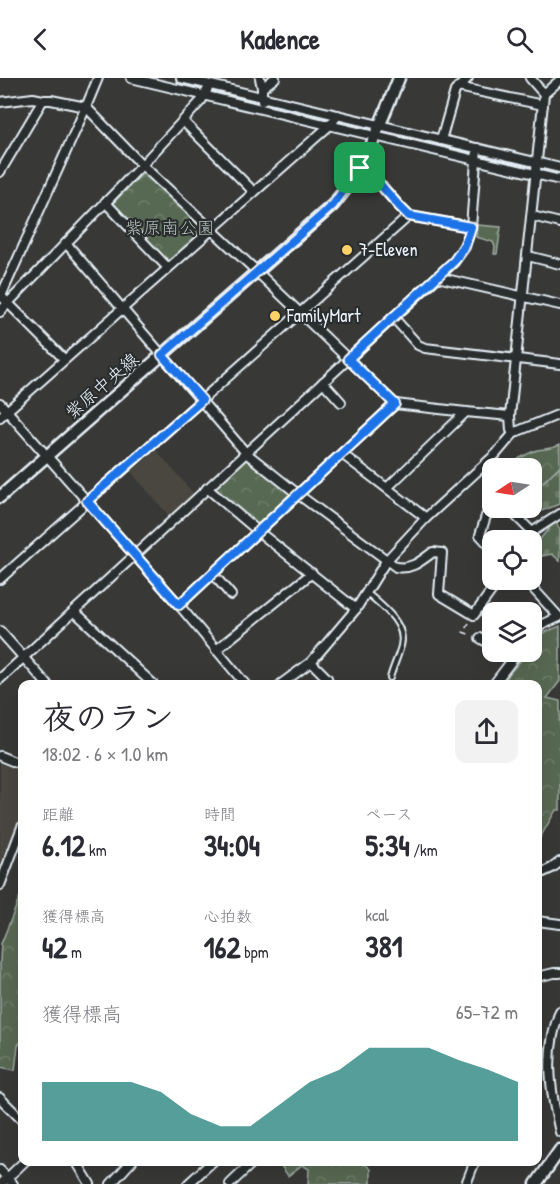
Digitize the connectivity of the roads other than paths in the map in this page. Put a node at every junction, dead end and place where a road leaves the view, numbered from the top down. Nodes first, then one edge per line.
1 (98, 78) edge
2 (131, 78) edge
3 (181, 78) edge
4 (260, 78) edge
5 (274, 78) edge
6 (399, 78) edge
7 (468, 78) edge
8 (530, 78) edge
9 (560, 80) edge
10 (210, 85) junction
11 (459, 87) junction
12 (262, 88) junction
13 (544, 94) junction
14 (204, 96) junction
15 (262, 98) junction
16 (43, 100) junction
17 (0, 102) edge
18 (543, 105) junction
19 (87, 107) junction
20 (262, 108) junction
21 (338, 115) junction
22 (183, 121) junction
23 (330, 125) junction
24 (378, 130) junction
25 (441, 140) junction
26 (477, 148) junction
27 (477, 159) junction
28 (537, 162) junction
29 (142, 165) junction
30 (360, 168) junction
31 (560, 168) edge
32 (0, 172) edge
33 (536, 174) junction
34 (560, 180) edge
35 (254, 192) junction
36 (105, 202) junction
37 (409, 216) junction
38 (532, 216) junction
39 (560, 222) edge
40 (471, 227) junction
41 (212, 229) junction
42 (66, 243) junction
43 (528, 256) junction
44 (560, 264) edge
45 (168, 268) junction
46 (257, 272) junction
47 (437, 277) junction
48 (524, 297) junction
49 (8, 303) junction
50 (560, 305) edge
51 (122, 308) junction
52 (0, 312) edge
53 (300, 313) junction
54 (393, 318) junction
55 (162, 355) junction
56 (64, 359) junction
57 (348, 359) junction
58 (517, 359) junction
59 (560, 364) edge
60 (323, 382) junction
61 (202, 400) junction
62 (341, 402) dead end
63 (0, 403) edge
64 (395, 404) junction
65 (7, 411) junction
66 (466, 412) junction
67 (560, 414) edge
68 (510, 416) junction
69 (0, 417) edge
70 (513, 434) junction
71 (246, 453) junction
72 (342, 454) junction
73 (48, 456) junction
74 (207, 488) junction
75 (387, 488) junction
76 (299, 495) junction
77 (0, 497) edge
78 (87, 501) junction
79 (560, 514) edge
80 (426, 518) junction
81 (485, 518) edge
82 (518, 518) edge
83 (259, 532) junction
84 (482, 537) edge
85 (134, 555) junction
86 (386, 561) junction
87 (312, 573) junction
88 (213, 574) junction
89 (0, 579) edge
90 (492, 590) edge
91 (534, 590) edge
92 (367, 593) junction
93 (231, 595) dead end
94 (179, 605) junction
95 (356, 609) junction
96 (74, 611) junction
97 (542, 625) edge
98 (0, 631) edge
99 (216, 650) junction
100 (24, 658) junction
101 (311, 662) junction
102 (510, 662) edge
103 (390, 678) dead end
104 (0, 680) edge
105 (43, 680) edge
106 (149, 680) edge
107 (242, 680) edge
108 (286, 680) edge
109 (328, 680) edge
110 (497, 680) edge
111 (0, 756) edge
112 (18, 763) edge
113 (18, 837) edge
114 (560, 862) edge
115 (542, 873) edge
116 (0, 885) edge
117 (542, 922) edge
118 (560, 924) edge
119 (560, 973) edge
120 (542, 976) edge
121 (560, 1011) edge
122 (0, 1098) edge
123 (18, 1116) edge
124 (560, 1132) edge
125 (560, 1150) edge
126 (21, 1166) edge
127 (79, 1166) edge
128 (127, 1166) edge
129 (208, 1166) edge
130 (249, 1166) edge
131 (473, 1166) edge
132 (0, 1170) edge
133 (7, 1182) edge
134 (90, 1184) edge
135 (111, 1184) edge
136 (188, 1184) edge
137 (230, 1184) edge
138 (466, 1184) edge
139 (536, 1184) edge

1 - 19 street
2 - 14 street
3 - 10 street
4 - 12 street
5 - 12 street
6 - 24 street, 紫原中央線
7 - 11 street
8 - 13 street
9 - 13 street
10 - 14 street
10 - 15 street
11 - 18 street
11 - 25 street
12 - 15 street
13 - 18 street
14 - 20 street
14 - 22 street
15 - 20 street
15 - 21 street
16 - 17 street
16 - 19 street
16 - 32 street
18 - 28 street
19 - 29 street
19 - 49 street
20 - 23 street
21 - 23 street
21 - 24 street
22 - 29 street
22 - 35 street
23 - 24 street
23 - 35 street
24 - 25 street
24 - 27 street
24 - 30 street, 紫原中央線
25 - 26 street
26 - 27 street
26 - 28 street
27 - 33 street
27 - 40 street
28 - 31 street
28 - 33 street
29 - 36 street
29 - 41 street
30 - 37 street
30 - 46 street, 紫原中央線
33 - 34 street
33 - 38 street
35 - 41 street
36 - 42 street
36 - 45 street
37 - 40 street
37 - 53 street
38 - 39 street
38 - 43 street
40 - 47 street
41 - 45 street
41 - 46 street
42 - 49 street
42 - 51 street
43 - 44 street
43 - 48 street
45 - 51 street
46 - 53 street
46 - 55 street, 紫原中央線
47 - 48 street
47 - 54 street
48 - 50 street
48 - 58 street
49 - 52 street
49 - 56 street
51 - 55 street
51 - 56 street
53 - 57 street
53 - 61 street
54 - 57 street
54 - 58 street
55 - 61 street
55 - 73 street, 紫原中央線
56 - 65 street
57 - 60 street
57 - 64 street
58 - 59 street
58 - 68 street
60 - 62 street
60 - 71 street
61 - 71 street
61 - 78 street
63 - 65 street
64 - 66 street
64 - 72 street
65 - 69 street
65 - 73 street
66 - 68 street
66 - 75 street
67 - 70 street
68 - 70 street
70 - 80 street
71 - 74 street
71 - 76 street
72 - 75 street
72 - 76 street
73 - 77 street, 紫原中央線
73 - 78 street
74 - 83 street
74 - 85 street
75 - 80 street
76 - 83 street
76 - 86 street
78 - 85 street
78 - 89 street
79 - 82 street
80 - 86 street
81 - 84 street
83 - 87 street
83 - 88 street
85 - 94 street
85 - 96 street
86 - 90 street
86 - 92 street
87 - 95 street
87 - 99 street
88 - 93 street
88 - 94 street
91 - 97 street
92 - 95 street
92 - 103 lane
94 - 99 street
95 - 101 street
96 - 100 street
96 - 106 street
98 - 100 street
99 - 107 street
100 - 104 street
100 - 105 street
101 - 108 street
101 - 109 street
102 - 110 street
111 - 112 street
113 - 116 street
114 - 115 street
117 - 118 street
119 - 120 street
121 - 124 street
122 - 123 street
125 - 139 street
126 - 133 street
127 - 134 street
128 - 135 street
129 - 136 street
130 - 137 street
131 - 138 street
132 - 133 street

